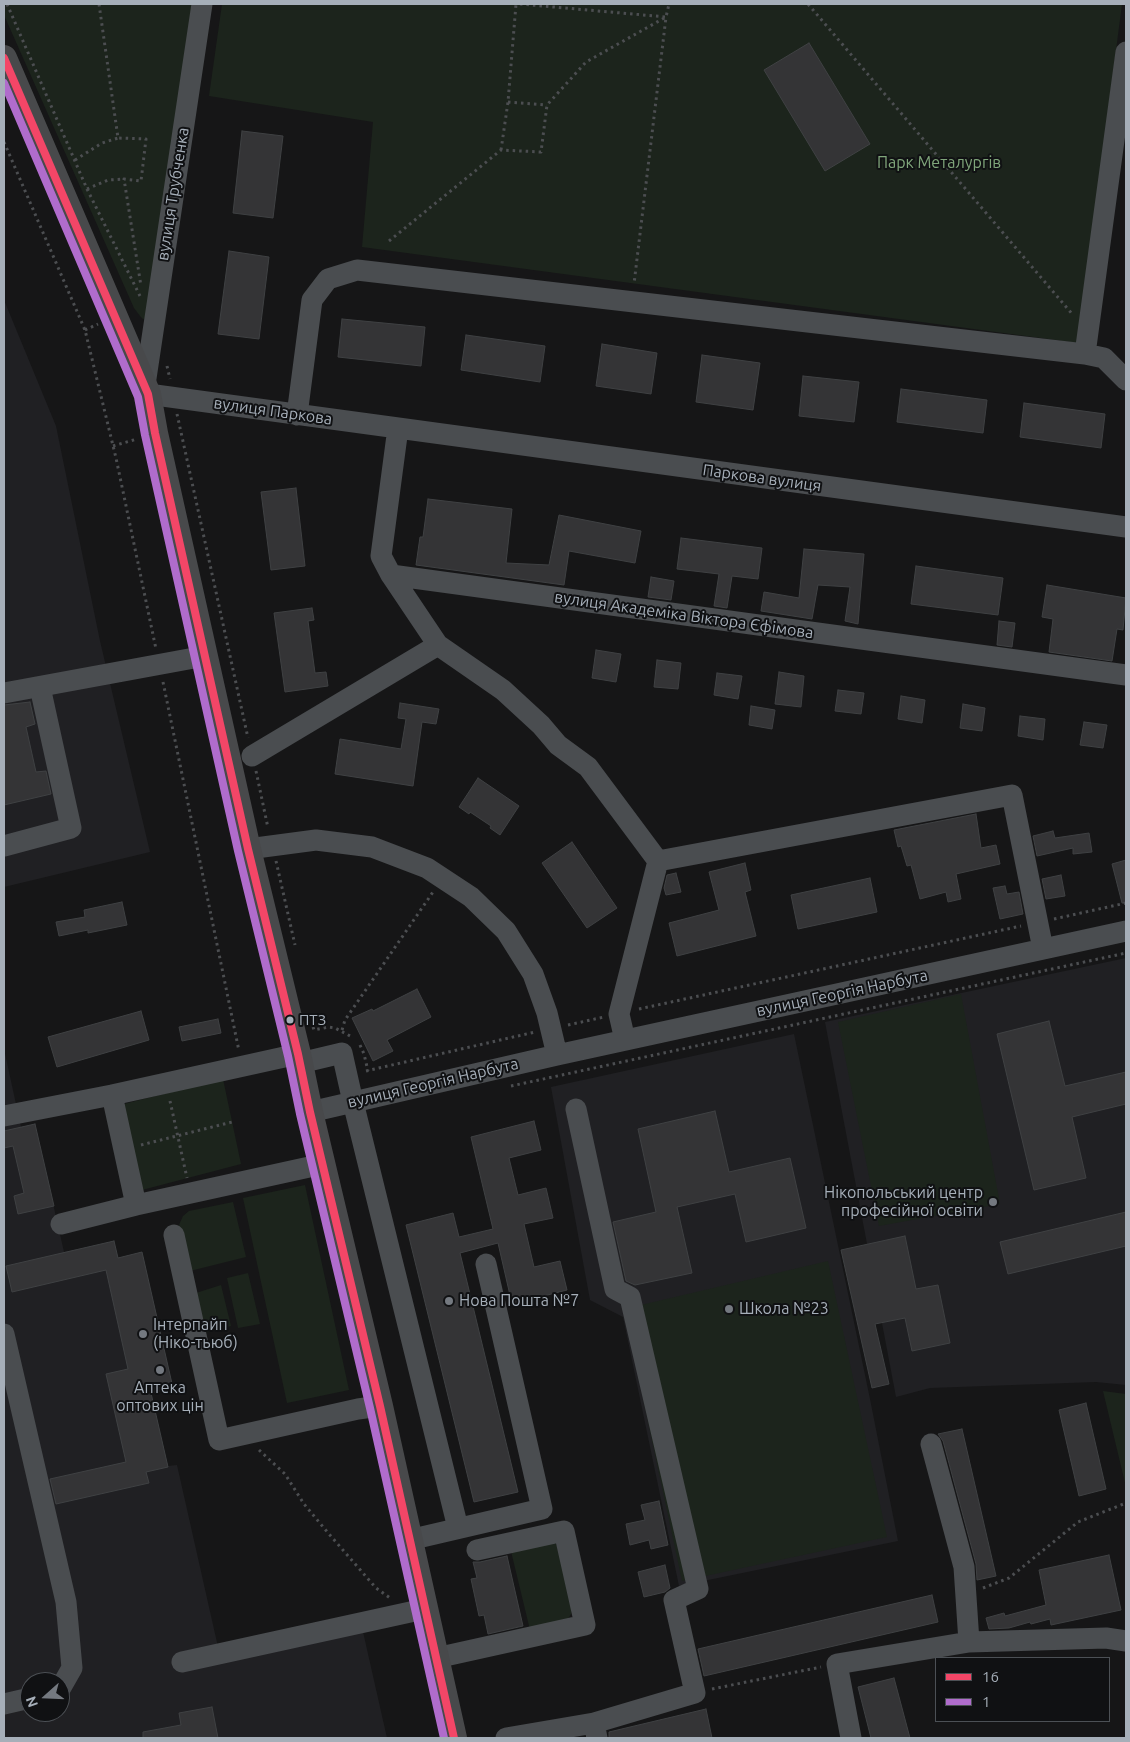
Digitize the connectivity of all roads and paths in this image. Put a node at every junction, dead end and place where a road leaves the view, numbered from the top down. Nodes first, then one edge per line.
1 (7, 4) edge
2 (99, 4) edge
3 (202, 4) edge
4 (518, 4) edge
5 (669, 4) edge
6 (808, 4) edge
7 (666, 17) junction
8 (1126, 52) edge
9 (4, 58) edge
10 (508, 102) junction
11 (547, 105) junction
12 (118, 138) junction
13 (4, 142) edge
14 (501, 150) junction
15 (75, 160) junction
16 (124, 179) junction
17 (87, 189) junction
18 (389, 241) dead end
19 (632, 302) junction
20 (1087, 343) junction
21 (165, 360) dead end
22 (1126, 380) edge
23 (146, 390) junction
24 (176, 398) junction
25 (297, 415) junction
26 (398, 428) junction
27 (1126, 527) edge
28 (391, 575) junction
29 (438, 645) junction
30 (205, 656) junction
31 (159, 665) junction
32 (1126, 675) edge
33 (40, 687) junction
34 (4, 693) edge
35 (252, 756) junction
36 (4, 846) edge
37 (260, 848) junction
38 (658, 861) junction
39 (442, 878) junction
40 (1126, 903) edge
41 (1037, 922) junction
42 (1126, 931) edge
43 (1043, 949) junction
44 (296, 952) dead end
45 (1126, 953) edge
46 (619, 1014) junction
47 (311, 1020) dead end
48 (550, 1029) junction
49 (314, 1030) dead end
50 (625, 1040) junction
51 (342, 1053) junction
52 (557, 1055) junction
53 (299, 1058) junction
54 (242, 1067) junction
55 (348, 1075) junction
56 (165, 1083) junction
57 (503, 1088) dead end
58 (112, 1095) junction
59 (353, 1102) junction
60 (576, 1109) dead end
61 (310, 1112) junction
62 (4, 1116) edge
63 (232, 1122) dead end
64 (178, 1136) junction
65 (124, 1150) junction
66 (323, 1164) junction
67 (190, 1193) junction
68 (136, 1205) junction
69 (61, 1224) dead end
70 (174, 1235) dead end
71 (486, 1264) dead end
72 (4, 1334) edge
73 (380, 1406) junction
74 (243, 1435) junction
75 (931, 1444) dead end
76 (1126, 1502) edge
77 (458, 1528) junction
78 (409, 1540) junction
79 (477, 1550) dead end
80 (966, 1595) junction
81 (396, 1603) dead end
82 (424, 1609) junction
83 (1126, 1641) edge
84 (969, 1642) junction
85 (436, 1658) junction
86 (182, 1662) dead end
87 (837, 1664) junction
88 (70, 1672) edge
89 (695, 1693) junction
90 (20, 1700) edge
91 (4, 1704) edge
92 (595, 1731) edge
93 (454, 1738) edge
94 (506, 1738) edge
95 (851, 1738) edge

1 - 15 path
2 - 12 path
3 - 23 street, вулиця Трубченка
4 - 7 path
4 - 10 path
5 - 7 path
6 - 20 path
7 - 11 path
7 - 19 path
8 - 20 street
9 - 23 main road
10 - 11 path
10 - 14 path
11 - 14 path
12 - 15 path
12 - 16 path
13 - 31 path
14 - 18 path
15 - 17 path
16 - 17 path
16 - 17 path
19 - 20 street
19 - 25 street
20 - 22 street
21 - 24 path
23 - 24 street, вулиця Паркова
23 - 30 main road
24 - 25 street, вулиця Паркова
24 - 35 path
25 - 26 street, вулиця Паркова
26 - 27 street, Паркова вулиця
26 - 28 street
28 - 29 street
28 - 32 street, вулиця Академіка Віктора Єфімова
29 - 35 street
29 - 38 street
30 - 31 street
30 - 37 main road
31 - 33 street
31 - 54 path
33 - 34 street
33 - 36 street
35 - 37 path
37 - 39 street
37 - 44 path
37 - 53 main road
38 - 41 street
38 - 46 street
39 - 48 street
39 - 51 path
40 - 41 path
41 - 43 street
41 - 46 path
42 - 43 street, вулиця Георгія Нарбута
43 - 50 street, вулиця Георгія Нарбута
45 - 57 path
46 - 48 path
46 - 50 street
47 - 49 path
48 - 52 street
48 - 55 path
50 - 52 street, вулиця Георгія Нарбута
51 - 53 street
51 - 55 street
52 - 59 street, вулиця Георгія Нарбута
53 - 54 street
53 - 61 main road
54 - 56 street
55 - 59 street
56 - 58 street
56 - 64 path
58 - 62 street
58 - 65 street
59 - 61 street, вулиця Георгія Нарбута
59 - 77 street
60 - 89 street
61 - 66 main road
63 - 64 path
64 - 65 path
64 - 67 path
65 - 68 street
66 - 67 street
66 - 73 main road
67 - 68 street
68 - 69 street
70 - 74 street
71 - 77 street
72 - 88 street
73 - 74 street
73 - 78 main road
74 - 81 path
75 - 80 street
76 - 80 path
77 - 78 street
78 - 82 main road
79 - 85 street
80 - 84 street
82 - 85 main road
82 - 86 street
83 - 84 street
84 - 87 street
85 - 93 main road
87 - 89 path
87 - 95 street
89 - 92 street
90 - 91 street
92 - 94 street

